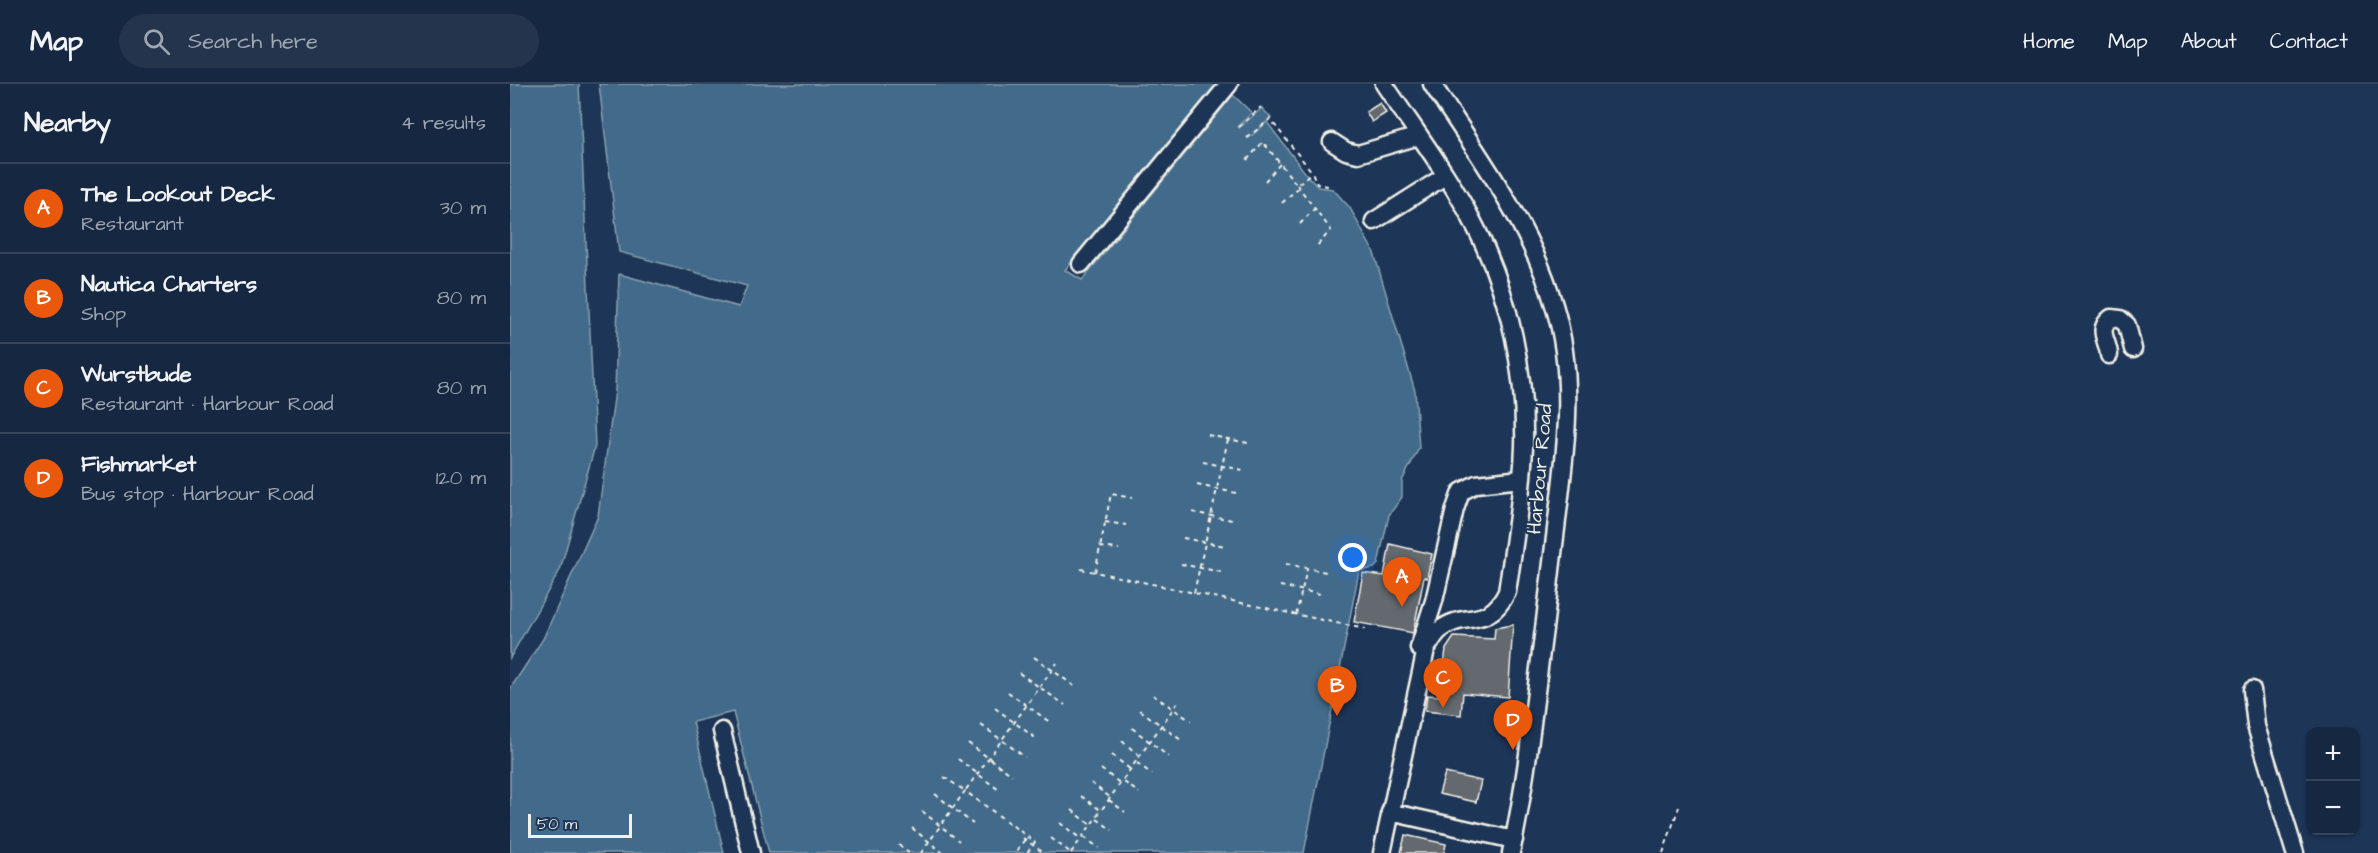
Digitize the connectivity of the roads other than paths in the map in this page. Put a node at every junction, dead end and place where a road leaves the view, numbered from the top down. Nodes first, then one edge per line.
1 (1229, 84) edge
2 (1384, 84) edge
3 (1432, 84) edge
4 (1419, 136) junction
5 (1332, 142) dead end
6 (1445, 176) junction
7 (1374, 220) dead end
8 (1081, 264) dead end
9 (2133, 349) dead end
10 (2109, 355) dead end
11 (1521, 479) junction
12 (1419, 648) dead end
13 (2252, 690) dead end
14 (722, 731) dead end
15 (1390, 812) junction
16 (1513, 846) edge
17 (751, 853) edge
18 (1382, 853) edge
19 (2295, 853) edge

1 - 8 street
2 - 4 street
3 - 16 street, Harbour Road
4 - 5 street
4 - 6 street
6 - 7 street
6 - 11 street
9 - 10 street
11 - 12 street
11 - 15 street
13 - 19 street
14 - 17 street
15 - 16 street
15 - 18 street

